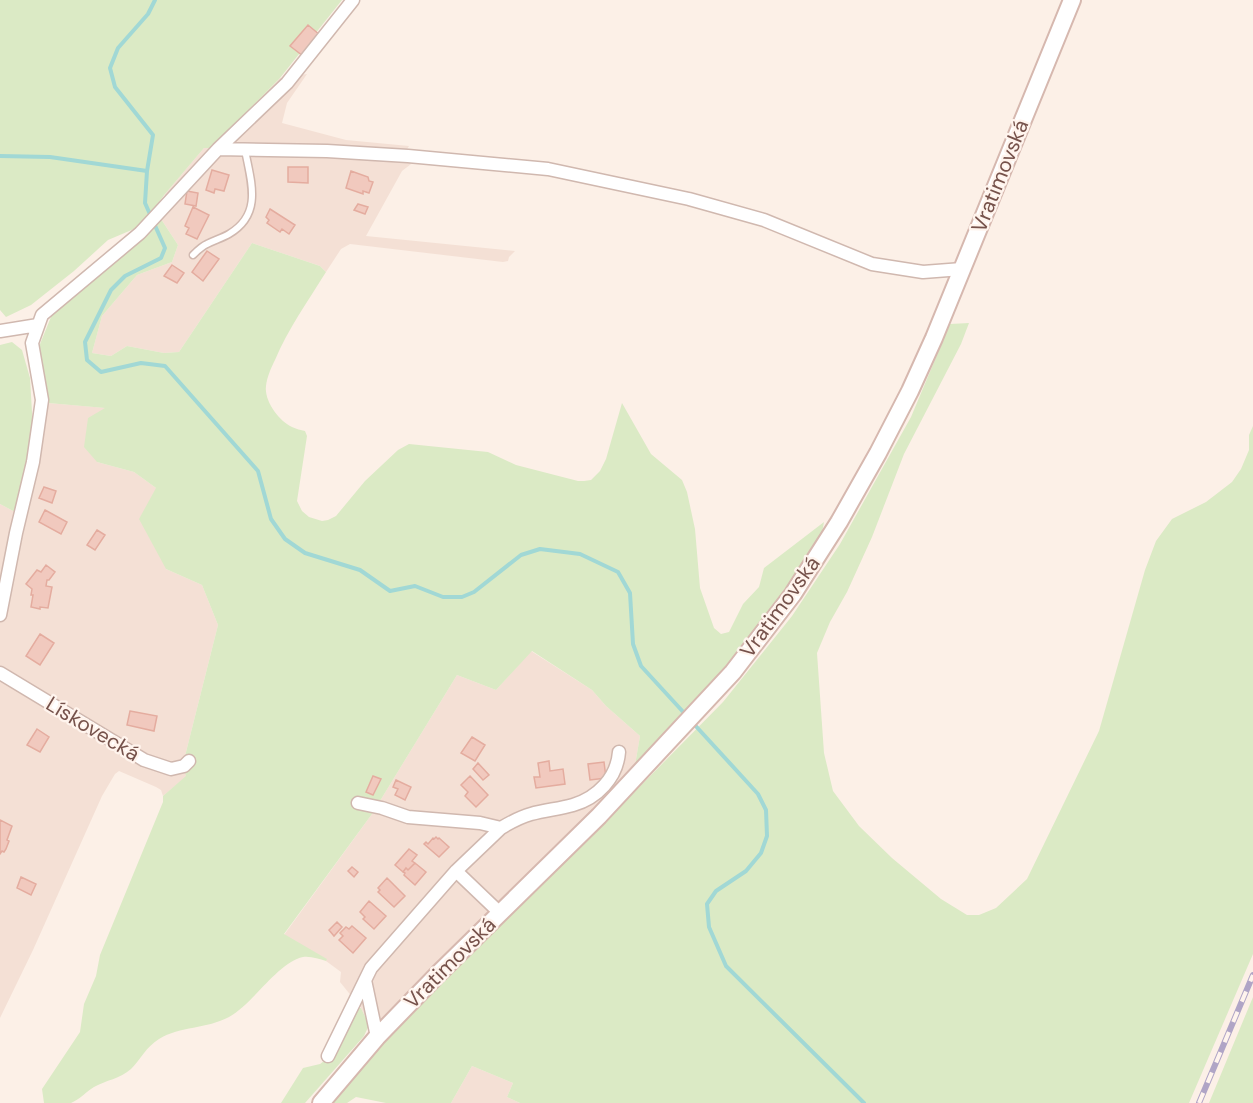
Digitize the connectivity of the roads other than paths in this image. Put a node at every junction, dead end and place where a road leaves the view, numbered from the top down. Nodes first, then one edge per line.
1 (353, 0) edge
2 (1072, 0) edge
3 (218, 149) junction
4 (245, 150) junction
5 (193, 255) dead end
6 (962, 269) junction
7 (38, 325) junction
8 (0, 331) edge
9 (0, 615) edge
10 (0, 673) edge
11 (620, 752) dead end
12 (189, 761) dead end
13 (358, 803) dead end
14 (501, 828) junction
15 (456, 871) junction
16 (500, 913) junction
17 (365, 980) junction
18 (377, 1037) junction
19 (328, 1056) dead end
20 (321, 1103) edge

1 - 3 street
2 - 6 main road, Vratimovská
3 - 4 street
3 - 7 street
4 - 5 lane
4 - 6 street
6 - 16 main road, Vratimovská
7 - 8 street
7 - 9 street
10 - 12 street, Lískovecká
11 - 14 street
13 - 14 street
14 - 15 street
15 - 16 street
15 - 17 street
16 - 18 main road, Vratimovská
17 - 18 street
17 - 19 street
18 - 20 main road, Vratimovská

